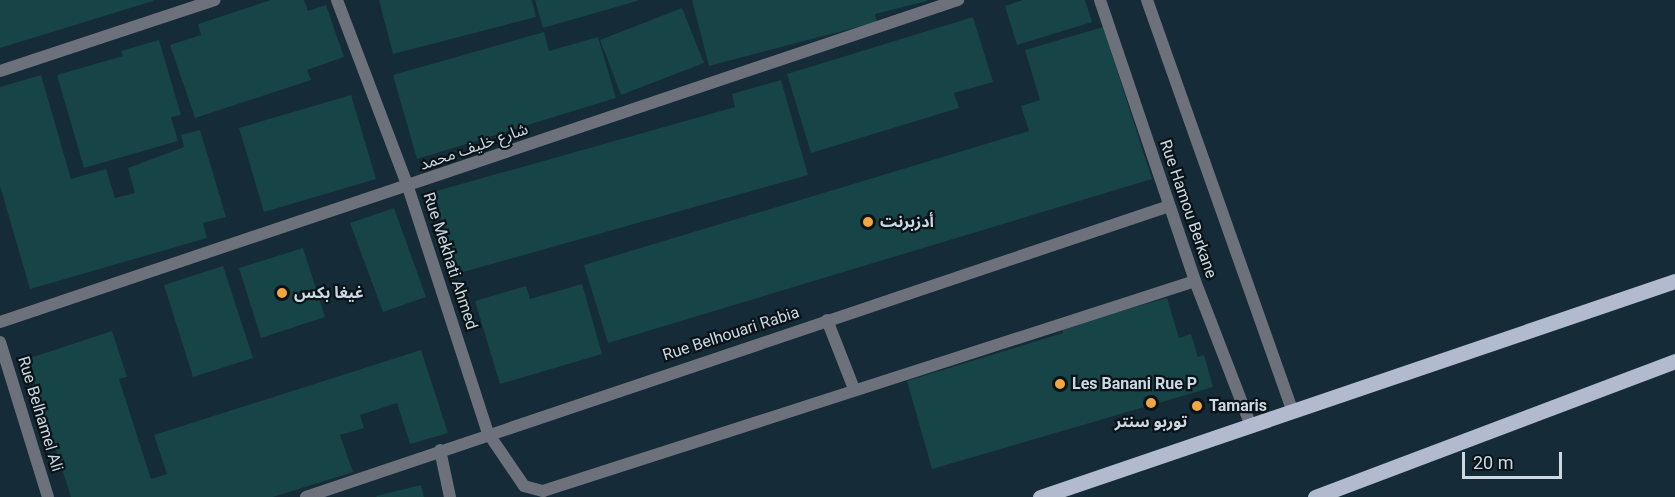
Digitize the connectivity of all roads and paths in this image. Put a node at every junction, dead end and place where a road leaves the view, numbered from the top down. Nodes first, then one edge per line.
1 (215, 0) edge
2 (337, 0) edge
3 (958, 0) edge
4 (1100, 0) edge
5 (1147, 0) edge
6 (0, 71) edge
7 (408, 187) junction
8 (1169, 206) junction
9 (1195, 281) junction
10 (1675, 281) edge
11 (827, 320) junction
12 (0, 322) edge
13 (0, 342) edge
14 (1675, 361) edge
15 (854, 389) junction
16 (1293, 412) junction
17 (1251, 426) junction
18 (488, 433) junction
19 (440, 450) junction
20 (48, 497) edge
21 (306, 497) edge
22 (450, 497) edge
23 (1040, 497) edge
24 (1315, 497) edge

1 - 6 street
2 - 7 street, Rue Mekhati Ahmed
3 - 7 street, شارع خليف محمد
4 - 8 street, Rue Hamou Berkane
5 - 16 street, Rue Hamou Berkane
7 - 12 street, شارع خليف محمد
7 - 18 street, Rue Mekhati Ahmed
8 - 9 street, Rue Hamou Berkane
8 - 11 street, Rue Belhouari Rabia
9 - 15 street, Rue Mekhati Ahmed
9 - 17 street, Rue Hamou Berkane
10 - 16 main road
11 - 15 street
11 - 18 street, Rue Belhouari Rabia
13 - 20 street, Rue Belhamel Ali
14 - 24 main road
15 - 18 street, Rue Mekhati Ahmed
16 - 17 main road
17 - 23 main road
18 - 19 street, Rue Belhouari Rabia
19 - 21 street, Rue Belhouari Rabia
19 - 22 street

